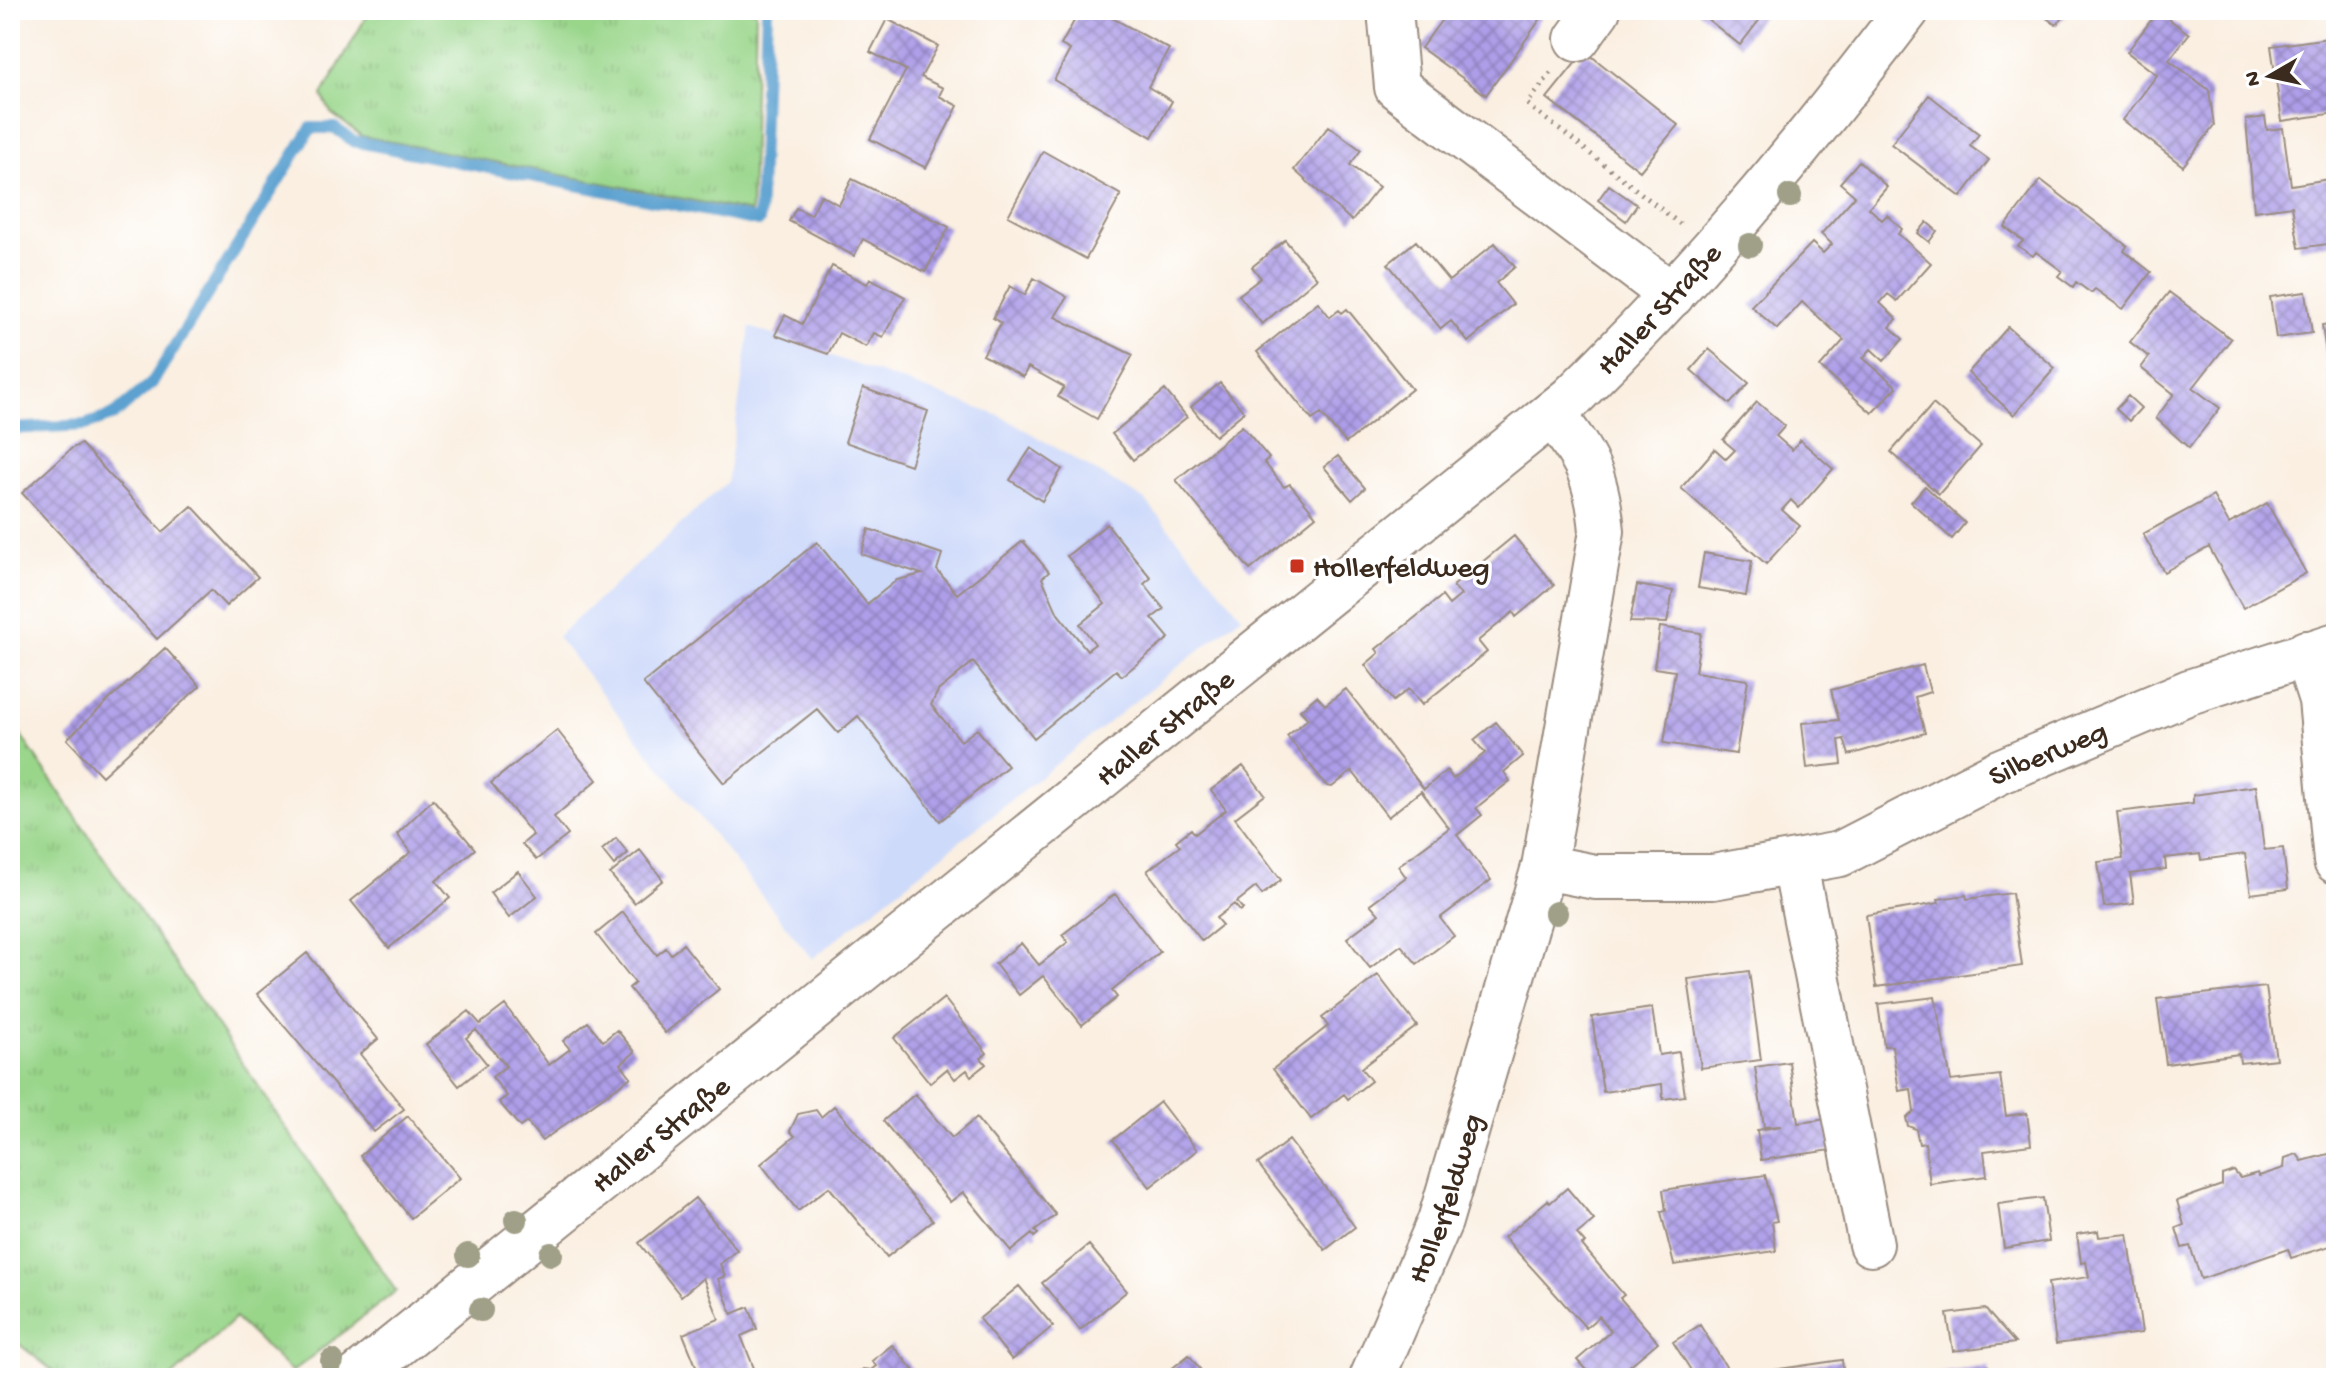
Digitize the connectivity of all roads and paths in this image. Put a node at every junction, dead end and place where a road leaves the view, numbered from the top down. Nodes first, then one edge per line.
1 (1390, 10) edge
2 (1907, 10) edge
3 (1588, 24) edge
4 (1712, 249) junction
5 (1672, 295) junction
6 (1553, 414) junction
7 (2321, 649) edge
8 (2336, 861) edge
9 (1795, 865) junction
10 (1544, 867) junction
11 (1871, 1244) dead end
12 (373, 1373) edge
13 (1372, 1378) edge

1 - 5 street
2 - 4 street, Haller Straße
3 - 4 path
4 - 5 street, Haller Straße
5 - 6 street, Haller Straße
6 - 10 street, Hollerfeldweg
6 - 12 street, Haller Straße
7 - 8 street, Silberweg
7 - 9 street, Silberweg
9 - 10 street, Silberweg
9 - 11 street
10 - 13 street, Hollerfeldweg

